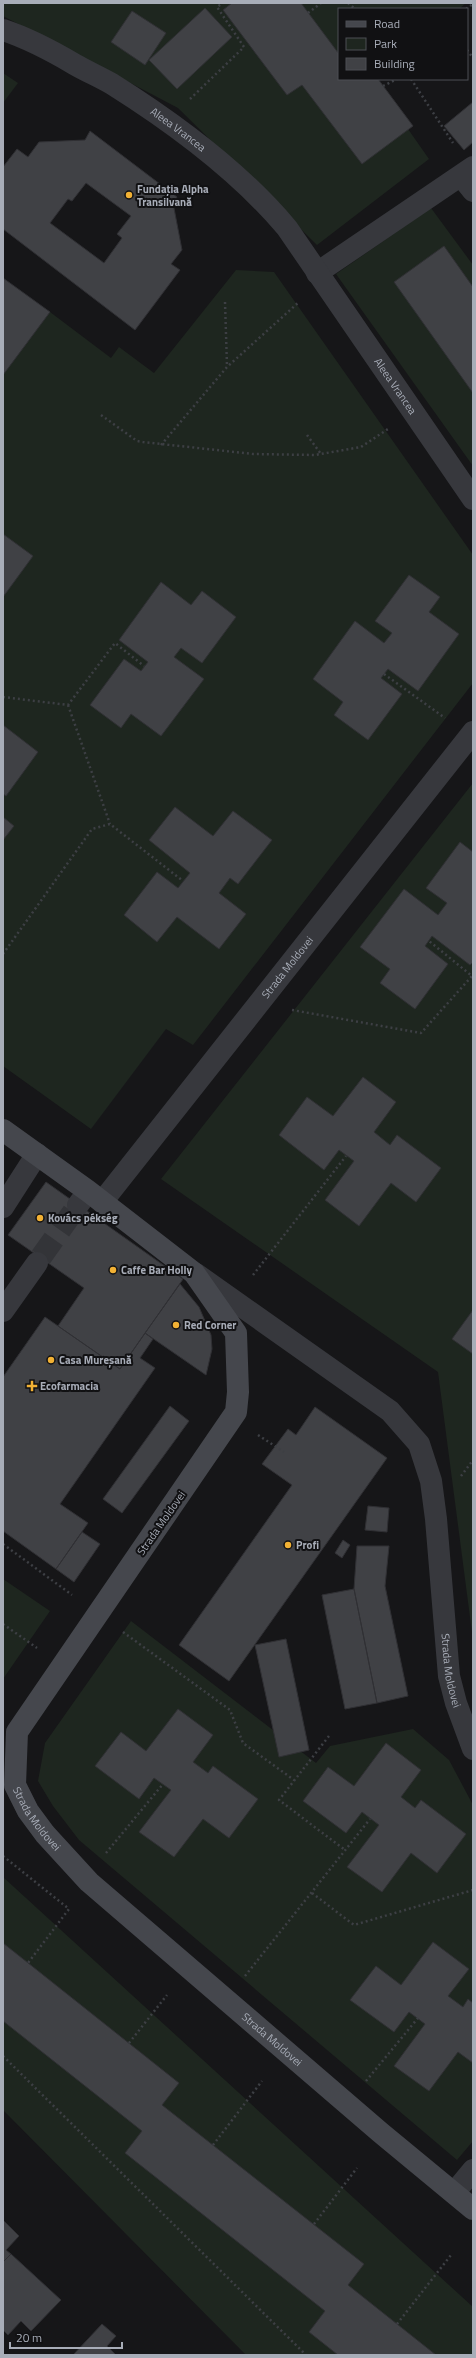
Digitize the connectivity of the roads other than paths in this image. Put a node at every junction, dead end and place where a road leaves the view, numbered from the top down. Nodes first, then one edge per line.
1 (3, 30) edge
2 (469, 176) edge
3 (317, 273) junction
4 (473, 498) edge
5 (473, 732) edge
6 (3, 1130) edge
7 (37, 1154) junction
8 (87, 1203) junction
9 (3, 1207) edge
10 (39, 1260) tunnel mouth
11 (194, 1273) junction
12 (3, 1311) edge
13 (10, 1740) edge
14 (473, 1749) edge
15 (473, 2170) edge
16 (454, 2193) junction
17 (473, 2209) edge

1 - 3 street, Aleea Vrancea
2 - 3 street
3 - 4 street, Aleea Vrancea
5 - 8 street, Strada Moldovei
6 - 7 street, Strada Moldovei
7 - 8 street, Strada Moldovei
7 - 9 street
8 - 11 street, Strada Moldovei
10 - 12 street
11 - 13 street, Strada Moldovei
11 - 14 street, Strada Moldovei
13 - 16 street, Strada Moldovei
15 - 16 street
16 - 17 street, Strada Moldovei

